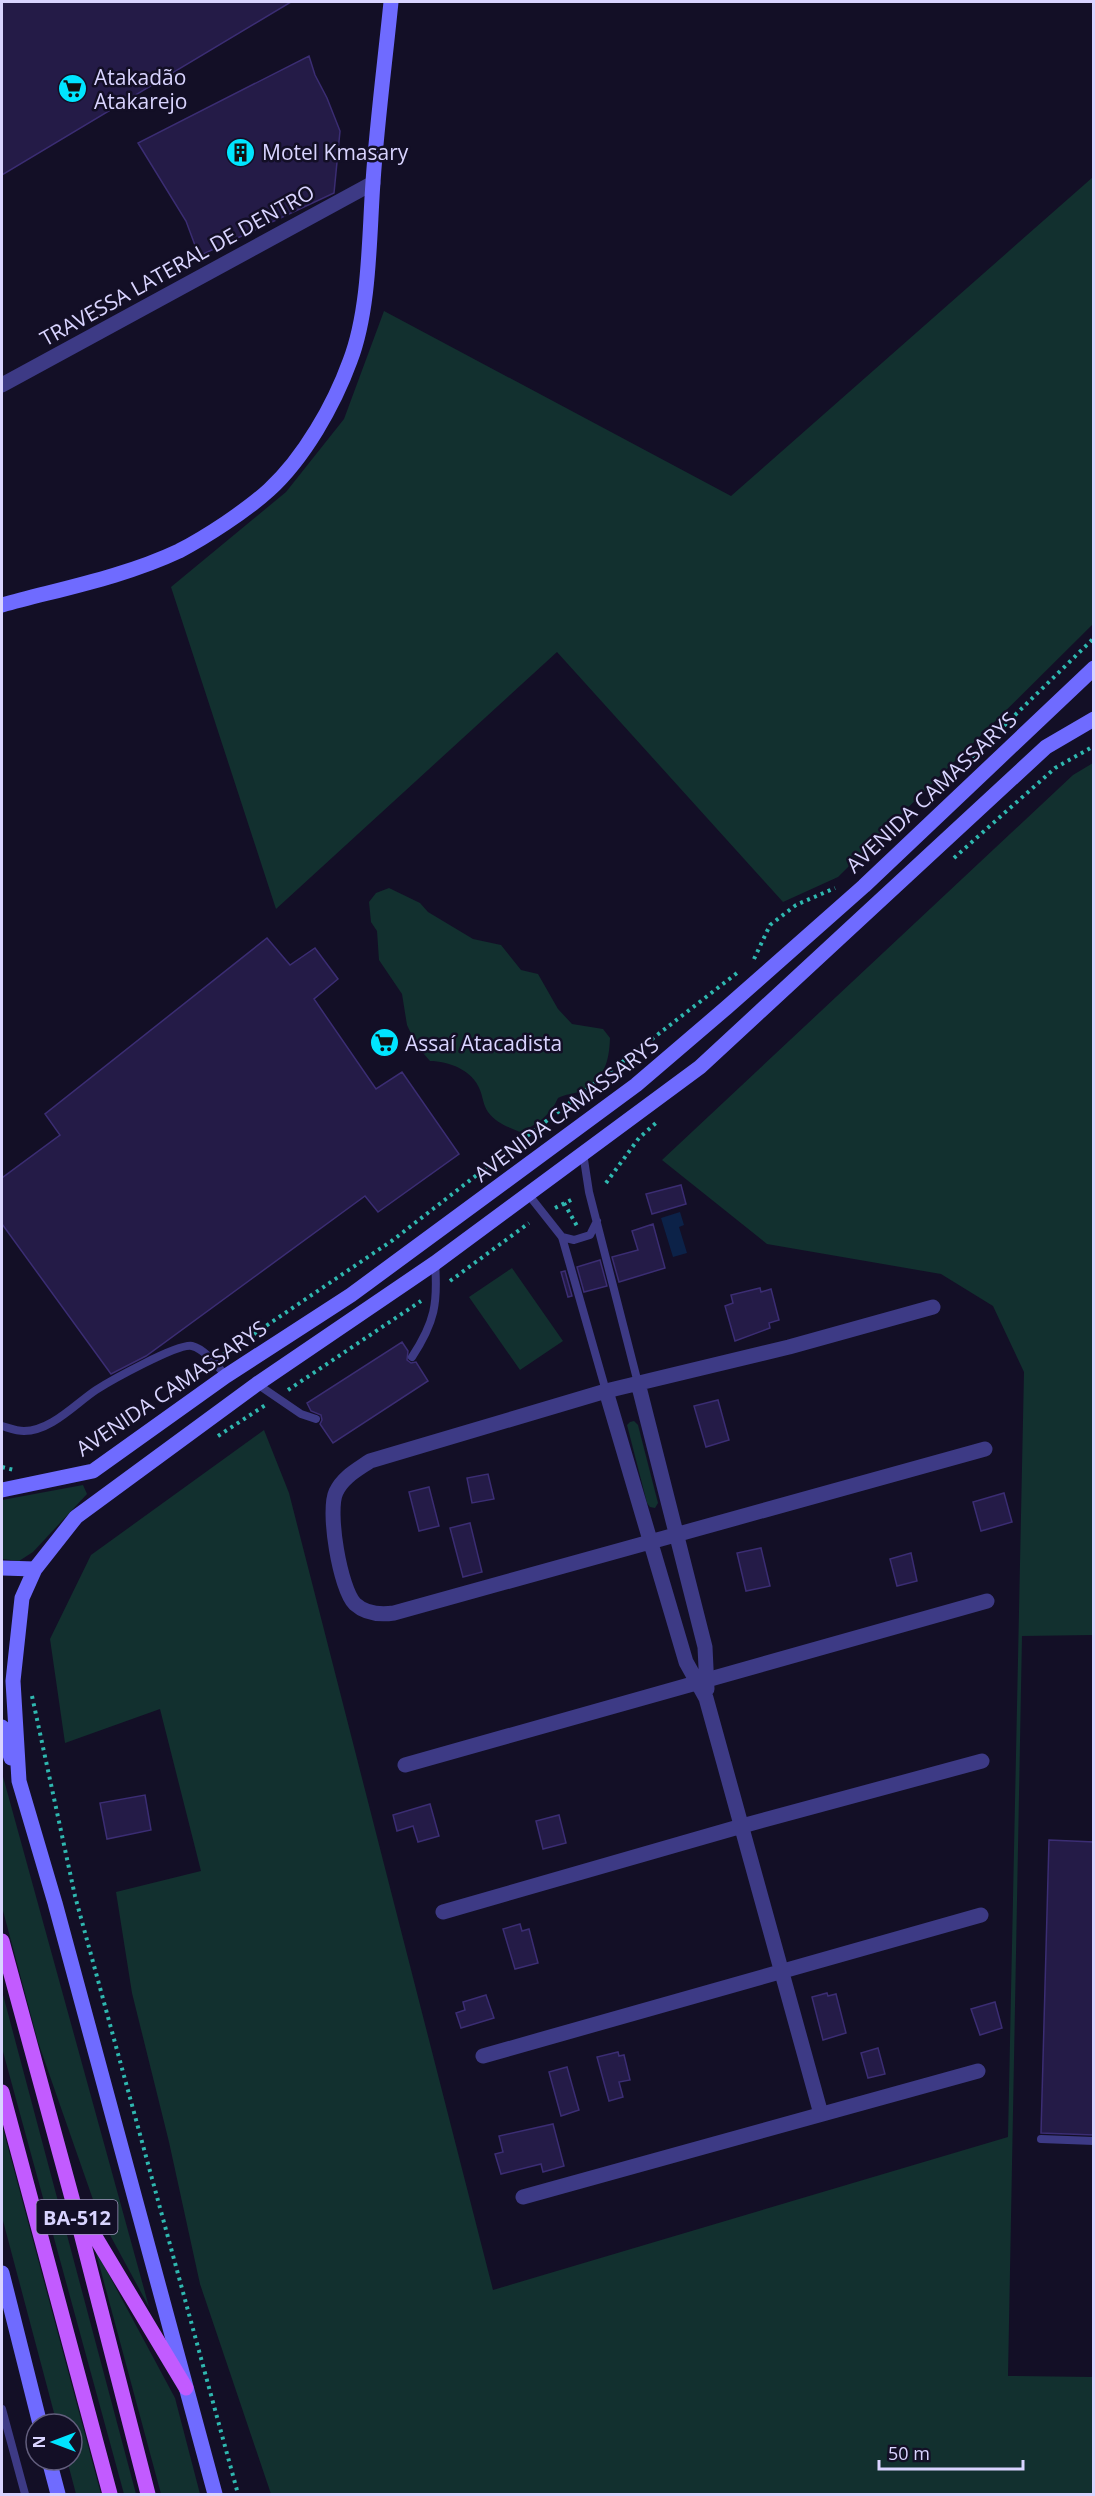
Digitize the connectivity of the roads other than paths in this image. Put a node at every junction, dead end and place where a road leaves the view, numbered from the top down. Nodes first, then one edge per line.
1 (391, 2) edge
2 (373, 183) junction
3 (2, 385) edge
4 (2, 605) edge
5 (1094, 668) edge
6 (1094, 719) edge
7 (583, 1153) junction
8 (528, 1194) junction
9 (597, 1221) junction
10 (562, 1237) junction
11 (435, 1263) junction
12 (933, 1307) dead end
13 (412, 1357) dead end
14 (226, 1376) junction
15 (638, 1383) junction
16 (257, 1384) junction
17 (606, 1391) junction
18 (316, 1419) dead end
19 (2, 1426) edge
20 (985, 1449) dead end
21 (2, 1490) edge
22 (677, 1535) junction
23 (651, 1542) junction
24 (2, 1568) edge
25 (34, 1569) junction
26 (987, 1600) dead end
27 (702, 1681) junction
28 (2, 1727) edge
29 (982, 1761) dead end
30 (405, 1765) dead end
31 (19, 1781) junction
32 (741, 1826) junction
33 (443, 1912) dead end
34 (981, 1915) dead end
35 (2, 1941) edge
36 (782, 1970) junction
37 (483, 2056) dead end
38 (978, 2072) dead end
39 (2, 2092) edge
40 (821, 2114) junction
41 (1041, 2139) dead end
42 (1094, 2141) edge
43 (524, 2197) dead end
44 (72, 2198) junction
45 (2, 2273) edge
46 (186, 2388) junction
47 (2, 2409) edge
48 (37, 2412) edge
49 (52, 2472) edge
50 (25, 2494) edge
51 (58, 2494) edge
52 (110, 2494) edge
53 (148, 2494) edge
54 (215, 2494) edge

1 - 2 street
2 - 3 street, TRAVESSA LATERAL DE DENTRO
2 - 4 street
5 - 14 street, AVENIDA CAMASSARYS
6 - 7 street
7 - 8 street
7 - 9 lane
8 - 10 lane
8 - 11 street
9 - 10 lane
9 - 15 lane
10 - 17 lane
11 - 13 lane
11 - 16 street
12 - 15 street
14 - 19 lane
14 - 21 street, AVENIDA CAMASSARYS
15 - 17 street
15 - 22 street
16 - 18 lane
16 - 25 street
17 - 23 street
17 - 23 street
20 - 22 street
22 - 23 street
22 - 27 street
23 - 27 street
24 - 25 street
25 - 31 street
26 - 27 street
27 - 30 street
27 - 32 street
28 - 31 street
29 - 32 street
31 - 46 street
32 - 33 street
32 - 36 street
34 - 36 street
35 - 44 main road, BA-512
36 - 37 street
36 - 40 street
38 - 40 street
39 - 52 main road, BA-512
40 - 43 street
41 - 42 lane
44 - 46 main road
44 - 53 main road, BA-512
45 - 48 street
46 - 54 street
47 - 50 lane
49 - 51 street

